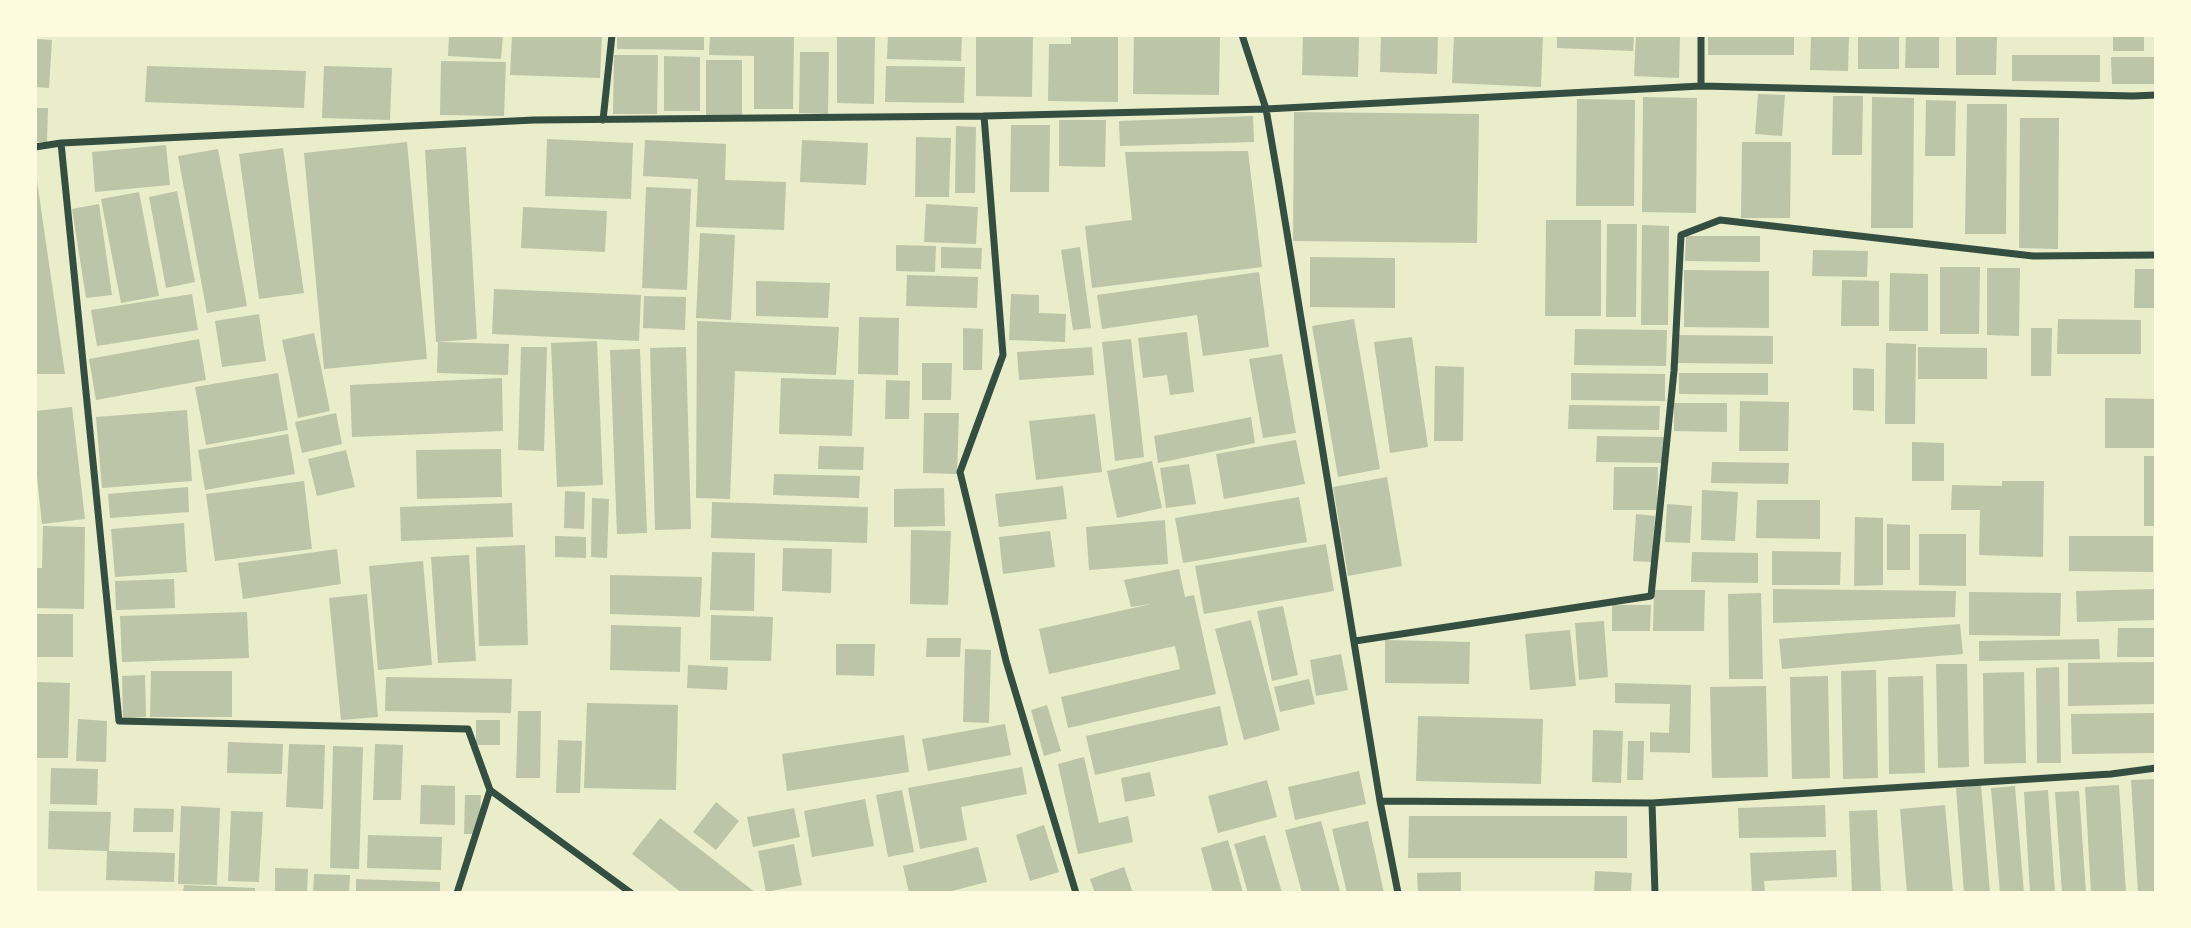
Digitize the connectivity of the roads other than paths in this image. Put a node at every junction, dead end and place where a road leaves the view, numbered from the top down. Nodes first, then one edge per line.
1 (612, 35) edge
2 (1242, 35) edge
3 (1701, 35) edge
4 (1701, 86) junction
5 (2156, 95) edge
6 (1266, 109) junction
7 (984, 116) junction
8 (603, 120) junction
9 (61, 144) junction
10 (35, 147) edge
11 (2156, 255) edge
12 (1355, 641) junction
13 (2156, 768) edge
14 (490, 790) junction
15 (1380, 801) junction
16 (1652, 803) junction
17 (457, 893) edge
18 (631, 893) edge
19 (1076, 893) edge
20 (1398, 893) edge
21 (1655, 893) edge

1 - 8 street
2 - 6 street
3 - 4 street
4 - 5 street
4 - 6 street
6 - 7 street
6 - 12 street
7 - 8 street
7 - 19 street
8 - 9 street
9 - 10 street
9 - 14 street
11 - 12 street
12 - 15 street
13 - 16 street
14 - 17 street
14 - 18 street
15 - 16 street
15 - 20 street
16 - 21 street

